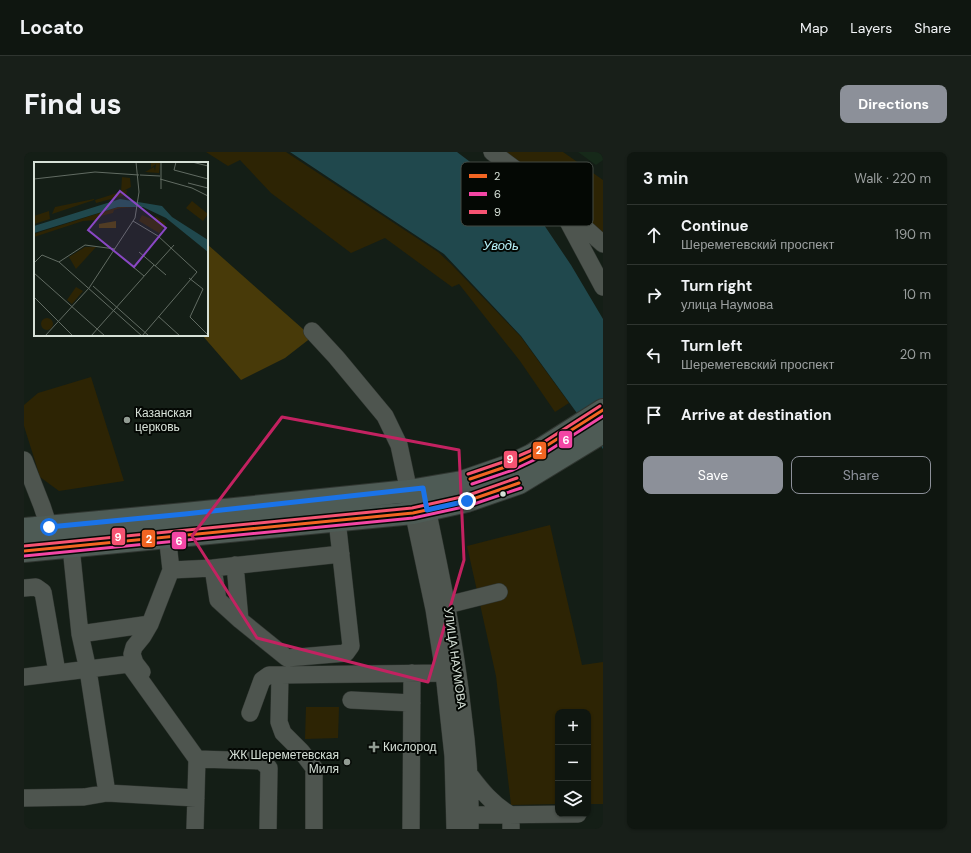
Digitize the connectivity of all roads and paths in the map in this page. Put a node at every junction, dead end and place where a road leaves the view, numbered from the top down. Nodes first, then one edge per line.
1 (492, 152) edge
2 (506, 162) edge
3 (571, 226) edge
4 (583, 226) edge
5 (603, 244) edge
6 (603, 287) edge
7 (312, 331) dead end
8 (603, 410) edge
9 (603, 432) edge
10 (24, 460) edge
11 (536, 462) junction
12 (416, 490) junction
13 (420, 512) junction
14 (165, 515) junction
15 (337, 520) junction
16 (49, 527) junction
17 (24, 529) edge
18 (167, 537) junction
19 (61, 548) junction
20 (24, 551) edge
21 (341, 554) junction
22 (235, 565) junction
23 (213, 568) junction
24 (171, 570) junction
25 (24, 588) edge
26 (499, 592) dead end
27 (447, 605) junction
28 (240, 620) junction
29 (150, 624) junction
30 (80, 634) junction
31 (88, 670) junction
32 (57, 672) junction
33 (412, 673) junction
34 (444, 673) junction
35 (280, 675) junction
36 (24, 677) edge
37 (162, 697) dead end
38 (351, 700) dead end
39 (412, 703) junction
40 (250, 713) dead end
41 (197, 759) junction
42 (469, 774) junction
43 (107, 793) junction
44 (24, 798) edge
45 (196, 798) junction
46 (555, 817) edge
47 (470, 822) edge
48 (511, 822) edge
49 (195, 829) edge
50 (268, 829) edge
51 (314, 829) edge
52 (411, 829) edge
53 (456, 829) edge

1 - 2 street
3 - 6 street
4 - 5 street
7 - 12 street, УЛИЦА НАУМОВА
8 - 11 main road
9 - 11 main road
10 - 16 street
11 - 12 main road
11 - 13 main road
12 - 13 street, УЛИЦА НАУМОВА
12 - 14 main road
13 - 15 main road
13 - 27 street, УЛИЦА НАУМОВА
13 - 34 street, УЛИЦА НАУМОВА
14 - 16 main road
14 - 18 street
15 - 18 main road
15 - 21 street
16 - 17 main road
16 - 19 main road
18 - 19 main road
18 - 24 street
19 - 20 main road
19 - 30 street
21 - 22 street
21 - 28 street
22 - 23 street
22 - 28 street
23 - 24 street
23 - 28 street
24 - 29 street
25 - 32 street
26 - 27 street
27 - 42 street, УЛИЦА НАУМОВА
29 - 30 street
29 - 37 street
30 - 31 street
31 - 32 street
31 - 41 street
31 - 43 street
32 - 36 street
33 - 34 street
33 - 35 street
33 - 39 street
34 - 53 street, УЛИЦА НАУМОВА
35 - 40 street
35 - 51 street
38 - 39 street
39 - 52 street
41 - 45 street
41 - 50 street
42 - 47 street, УЛИЦА НАУМОВА
42 - 48 street
43 - 44 street
43 - 45 street
45 - 49 street
46 - 48 street
47 - 48 street

